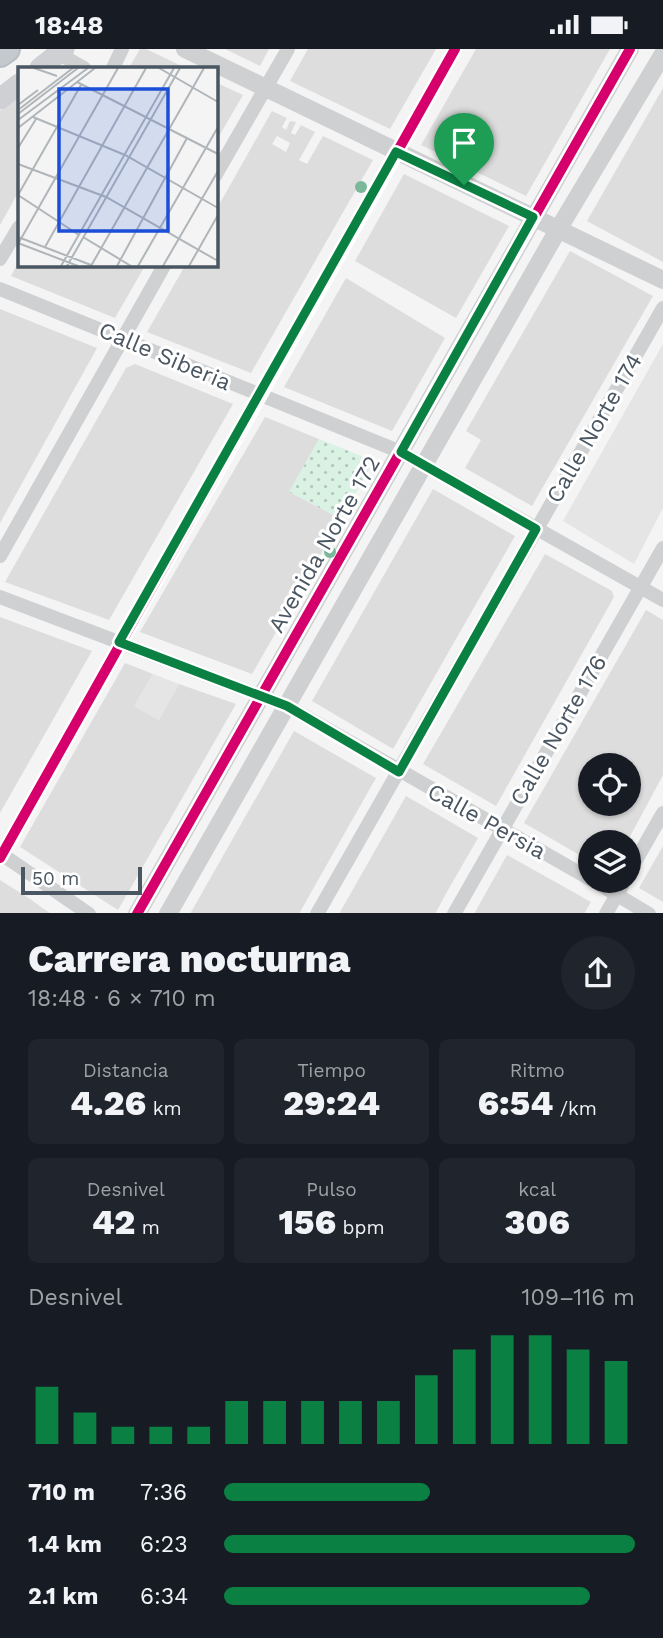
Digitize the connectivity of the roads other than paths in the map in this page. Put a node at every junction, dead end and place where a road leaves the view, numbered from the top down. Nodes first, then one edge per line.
1 (7, 49) edge
2 (122, 49) edge
3 (185, 49) edge
4 (288, 49) edge
5 (455, 49) edge
6 (630, 49) edge
7 (61, 51) edge
8 (0, 54) edge
9 (663, 54) edge
10 (41, 67) edge
11 (83, 67) edge
12 (113, 67) edge
13 (18, 85) edge
14 (265, 89) junction
15 (0, 99) edge
16 (396, 152) junction
17 (217, 173) edge
18 (533, 217) junction
19 (559, 227) junction
20 (18, 229) edge
21 (0, 259) edge
22 (164, 266) edge
23 (663, 280) edge
24 (0, 289) edge
25 (663, 308) edge
26 (123, 338) junction
27 (258, 395) junction
28 (401, 452) junction
29 (425, 466) junction
30 (536, 529) junction
31 (663, 548) edge
32 (0, 556) edge
33 (640, 587) junction
34 (0, 597) edge
35 (663, 600) edge
36 (119, 642) junction
37 (261, 697) junction
38 (287, 706) junction
39 (399, 772) junction
40 (663, 813) edge
41 (502, 829) junction
42 (641, 851) edge
43 (1, 855) edge
44 (578, 873) edge
45 (614, 893) edge
46 (617, 895) junction
47 (89, 913) edge
48 (137, 913) edge
49 (168, 913) edge
50 (317, 913) edge
51 (454, 913) edge
52 (606, 913) edge
53 (649, 913) edge

1 - 8 highway
2 - 12 street
3 - 14 street
4 - 14 street
5 - 16 street
6 - 18 street, Avenida Norte 172
7 - 10 main road
7 - 11 street
9 - 19 street
13 - 15 main road
14 - 16 street
14 - 17 street
16 - 18 street
16 - 27 street
18 - 19 street
18 - 28 street, Avenida Norte 172
19 - 23 street
19 - 29 street
20 - 21 street
22 - 26 street
24 - 26 street, Calle Siberia
25 - 30 street, Calle Norte 174
26 - 27 street, Calle Siberia
26 - 32 street
27 - 28 street, Calle Siberia
27 - 36 street
28 - 29 street, Calle Siberia
28 - 37 street, Avenida Norte 172
29 - 30 street, Calle Siberia
29 - 38 street
30 - 33 street, Calle Siberia
30 - 39 street, Calle Norte 174
31 - 33 street, Calle Norte 176
33 - 35 street, Calle Siberia
33 - 41 street, Calle Norte 176
34 - 36 street, Calle Persia
36 - 37 street, Calle Persia
36 - 43 street
37 - 38 street, Calle Persia
37 - 48 street, Avenida Norte 172
38 - 39 street, Calle Persia
38 - 49 street
39 - 41 street, Calle Persia
39 - 50 street, Calle Norte 174
40 - 42 street
41 - 44 street, Calle Persia
41 - 51 street, Calle Norte 176
43 - 47 street
45 - 46 street, Calle Persia
46 - 52 street
46 - 53 street, Calle Persia

